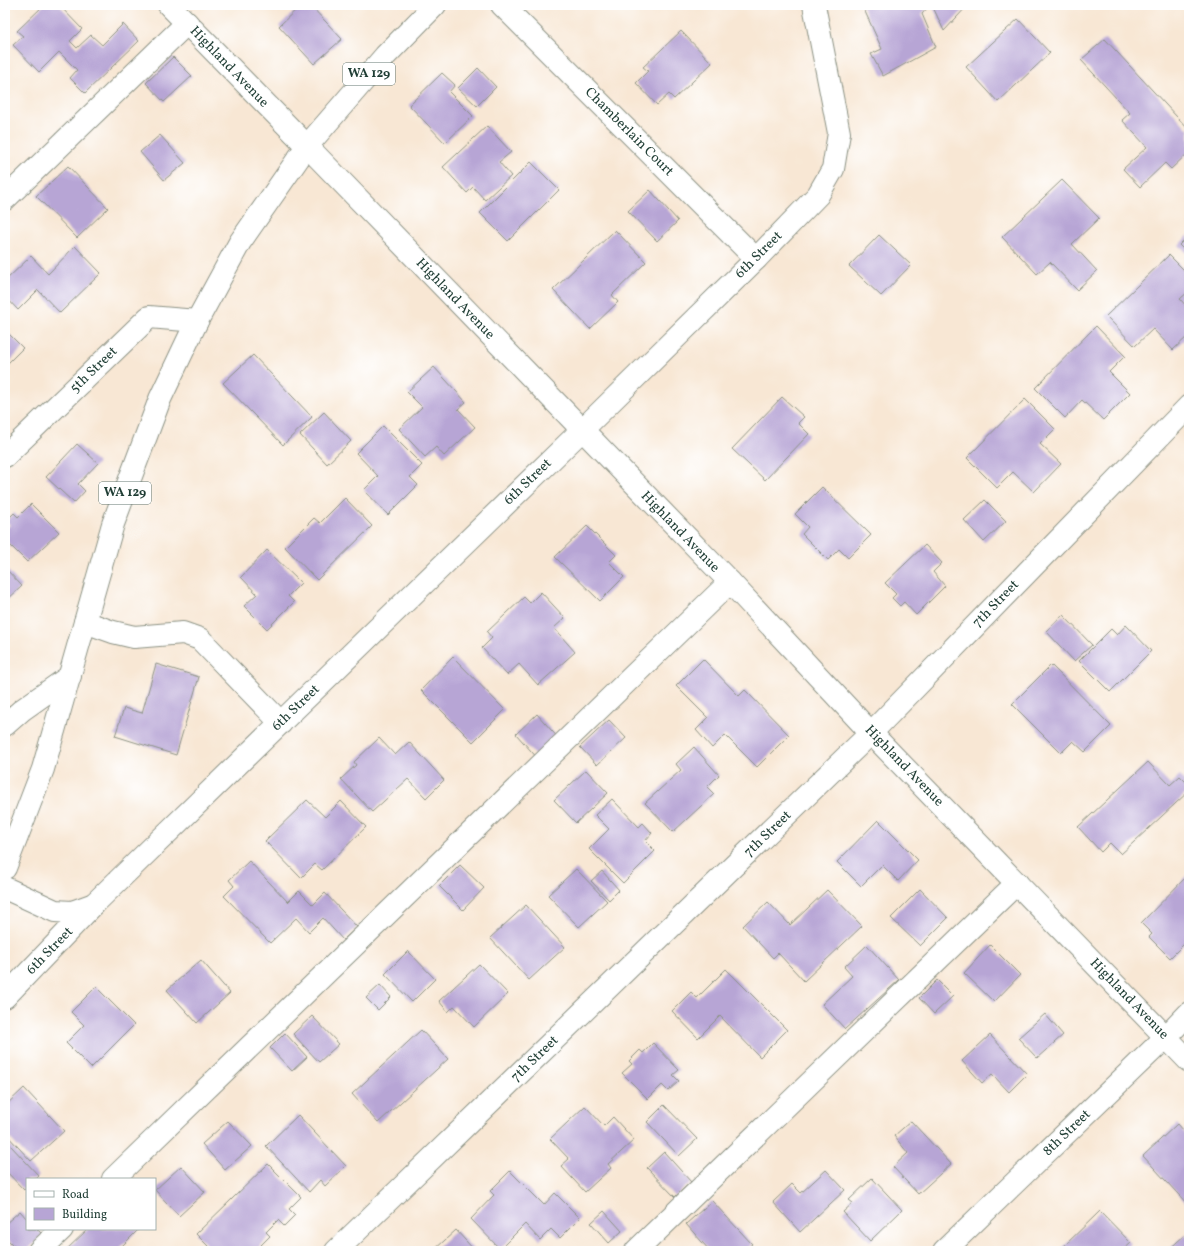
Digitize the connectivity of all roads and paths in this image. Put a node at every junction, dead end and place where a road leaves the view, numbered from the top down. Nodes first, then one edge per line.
1 (169, 5) edge
2 (435, 5) edge
3 (502, 5) edge
4 (814, 5) edge
5 (187, 23) junction
6 (307, 146) junction
7 (5, 199) edge
8 (756, 259) junction
9 (197, 320) junction
10 (1189, 406) edge
11 (582, 430) junction
12 (5, 456) edge
13 (730, 582) junction
14 (85, 622) junction
15 (70, 676) junction
16 (281, 723) junction
17 (5, 725) edge
18 (871, 733) junction
19 (5, 868) edge
20 (1017, 884) junction
21 (5, 888) edge
22 (95, 904) junction
23 (5, 998) edge
24 (1189, 1013) edge
25 (1166, 1037) junction
26 (1189, 1061) edge
27 (114, 1178) edge
28 (61, 1230) edge
29 (39, 1251) edge
30 (336, 1251) edge
31 (636, 1251) edge
32 (944, 1251) edge

1 - 5 street, Highland Avenue
2 - 6 street, WA 129
3 - 8 street, Chamberlain Court
4 - 8 street, 6th Street
5 - 6 street, Highland Avenue
5 - 7 street
6 - 9 street, WA 129
6 - 11 street, Highland Avenue
8 - 11 street, 6th Street
9 - 12 street, 5th Street
9 - 14 street, WA 129
10 - 18 street, 7th Street
11 - 13 street, Highland Avenue
11 - 16 street, 6th Street
13 - 18 street, Highland Avenue
13 - 27 street
14 - 15 street, WA 129
14 - 16 street
15 - 17 street
15 - 19 street, WA 129
16 - 22 street, 6th Street
18 - 20 street, Highland Avenue
18 - 30 street, 7th Street
20 - 25 street, Highland Avenue
20 - 31 street
21 - 22 street, 6th Street
22 - 23 street, 6th Street
24 - 25 street, 8th Street
25 - 26 street, Highland Avenue
25 - 32 street, 8th Street
28 - 29 street

